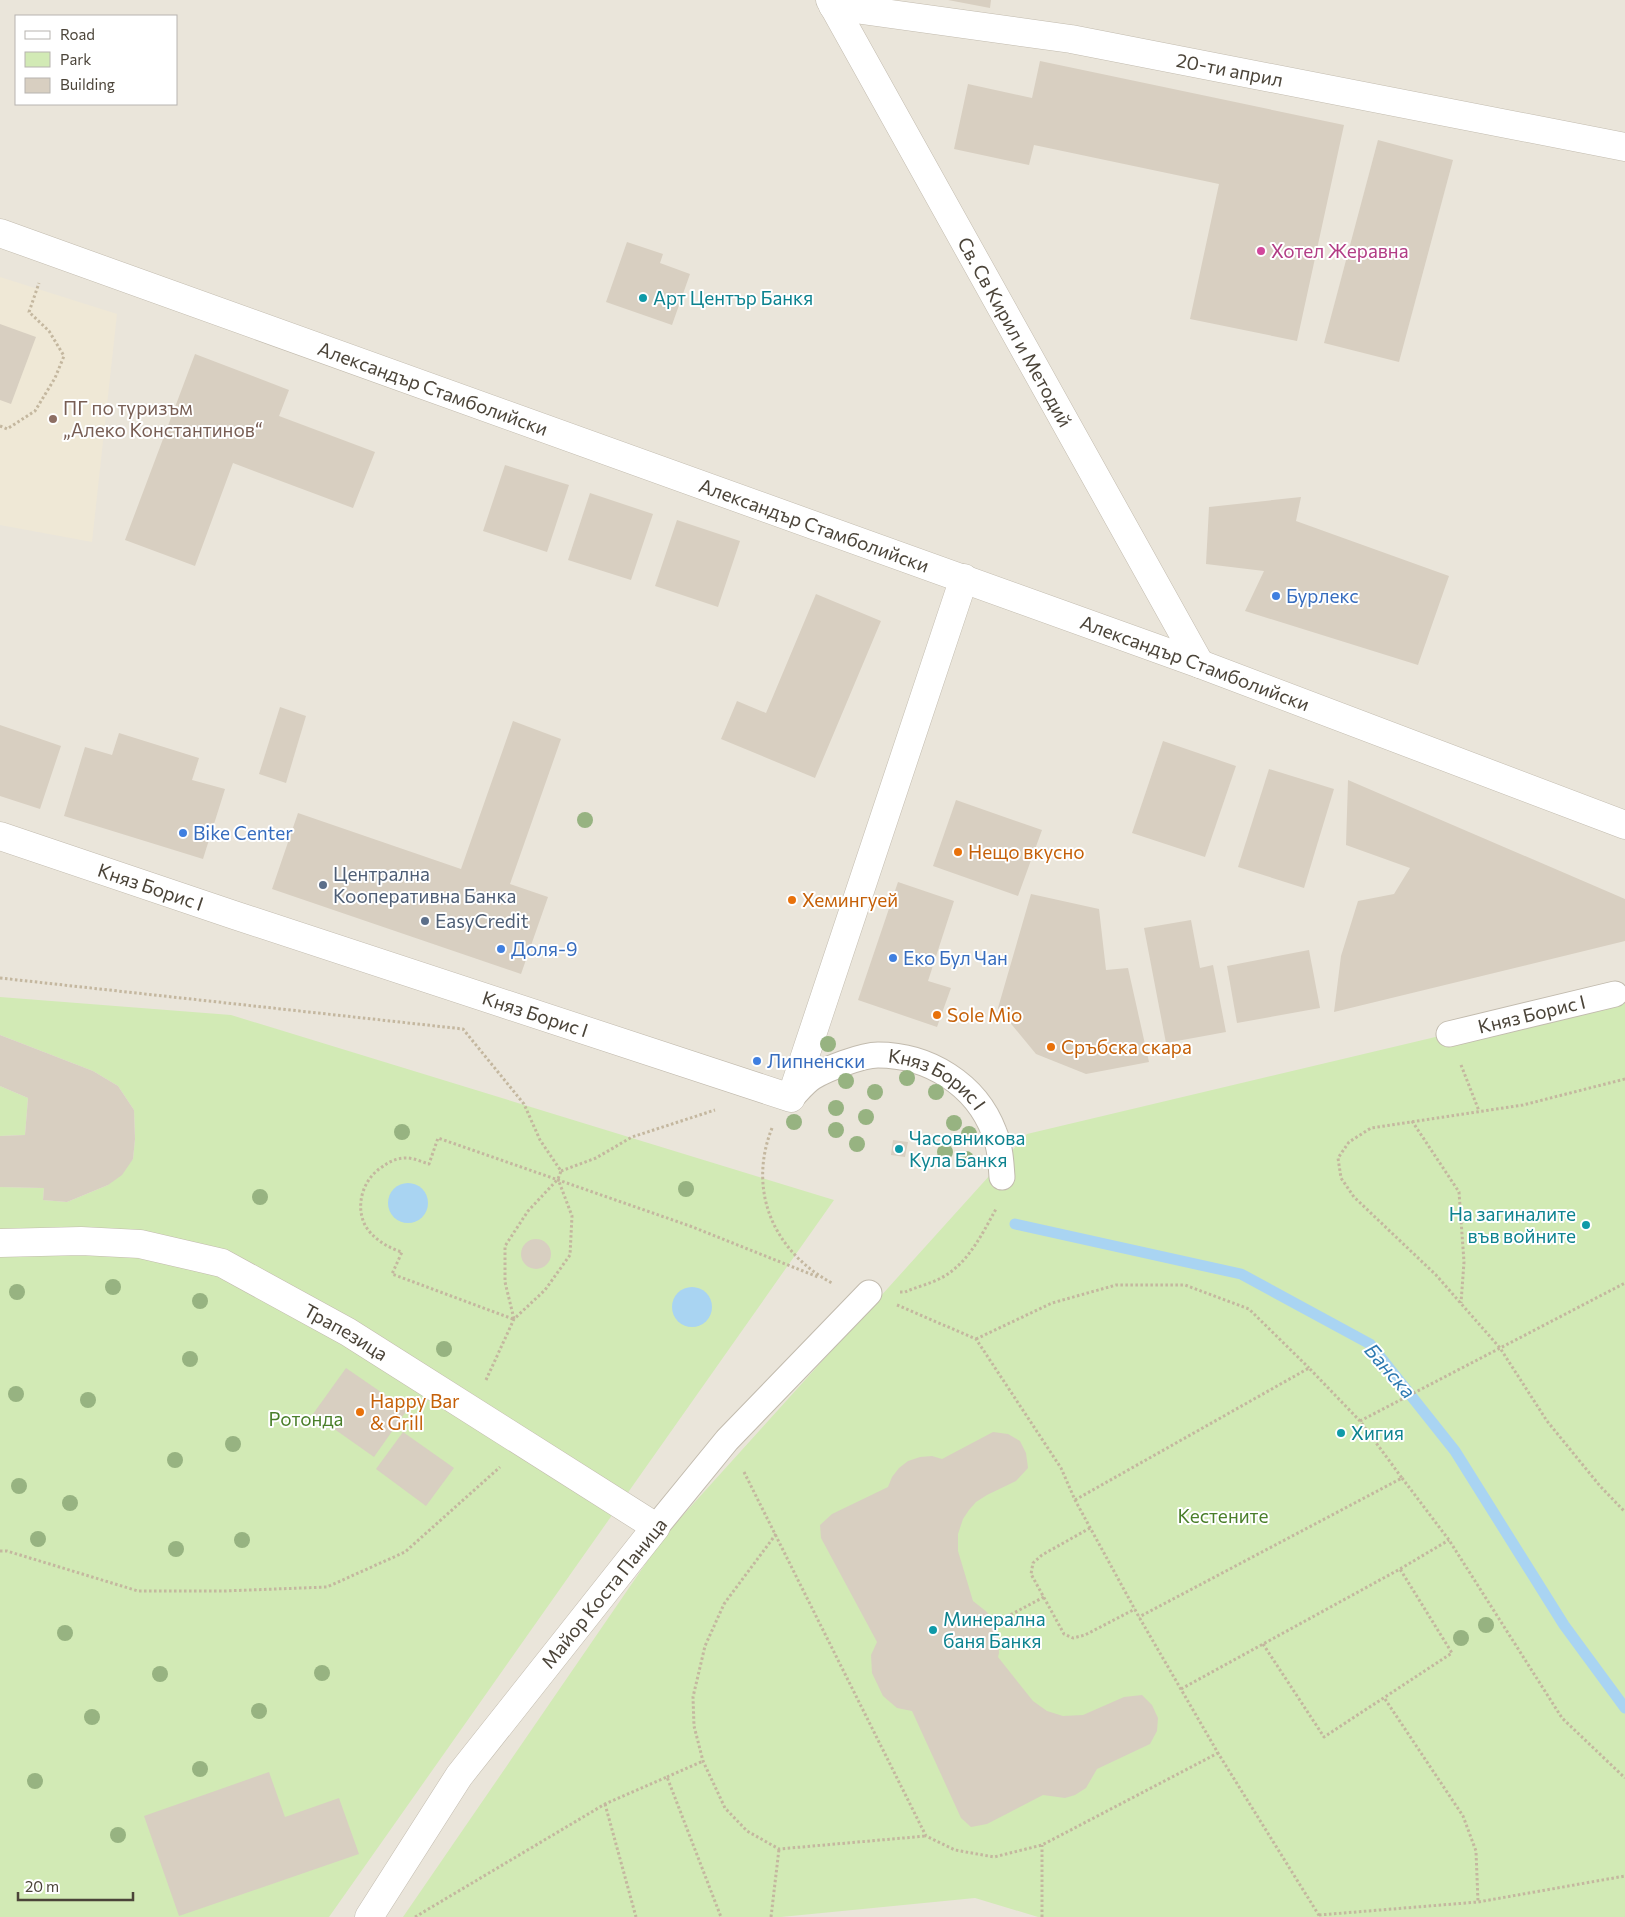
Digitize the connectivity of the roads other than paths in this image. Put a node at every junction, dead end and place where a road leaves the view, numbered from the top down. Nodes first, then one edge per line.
1 (832, 3) edge
2 (1625, 147) edge
3 (0, 233) edge
4 (964, 578) junction
5 (1200, 664) junction
6 (1625, 825) edge
7 (0, 836) edge
8 (1615, 994) dead end
9 (1449, 1034) road end
10 (791, 1098) junction
11 (1002, 1177) road end
12 (0, 1242) edge
13 (869, 1293) road end
14 (656, 1526) junction
15 (369, 1917) edge

1 - 2 street, 20-ти април
1 - 5 street, Св. Св Кирил и Методий
3 - 4 street, Александър Стамболийски
4 - 5 street, Александър Стамболийски
4 - 10 street
5 - 6 street, Александър Стамболийски
7 - 10 street, Княз Борис I
8 - 9 street, Княз Борис I
10 - 11 street, Княз Борис I
12 - 14 street, Трапезица
13 - 14 street, Майор Коста Паница
14 - 15 street, Майор Коста Паница

